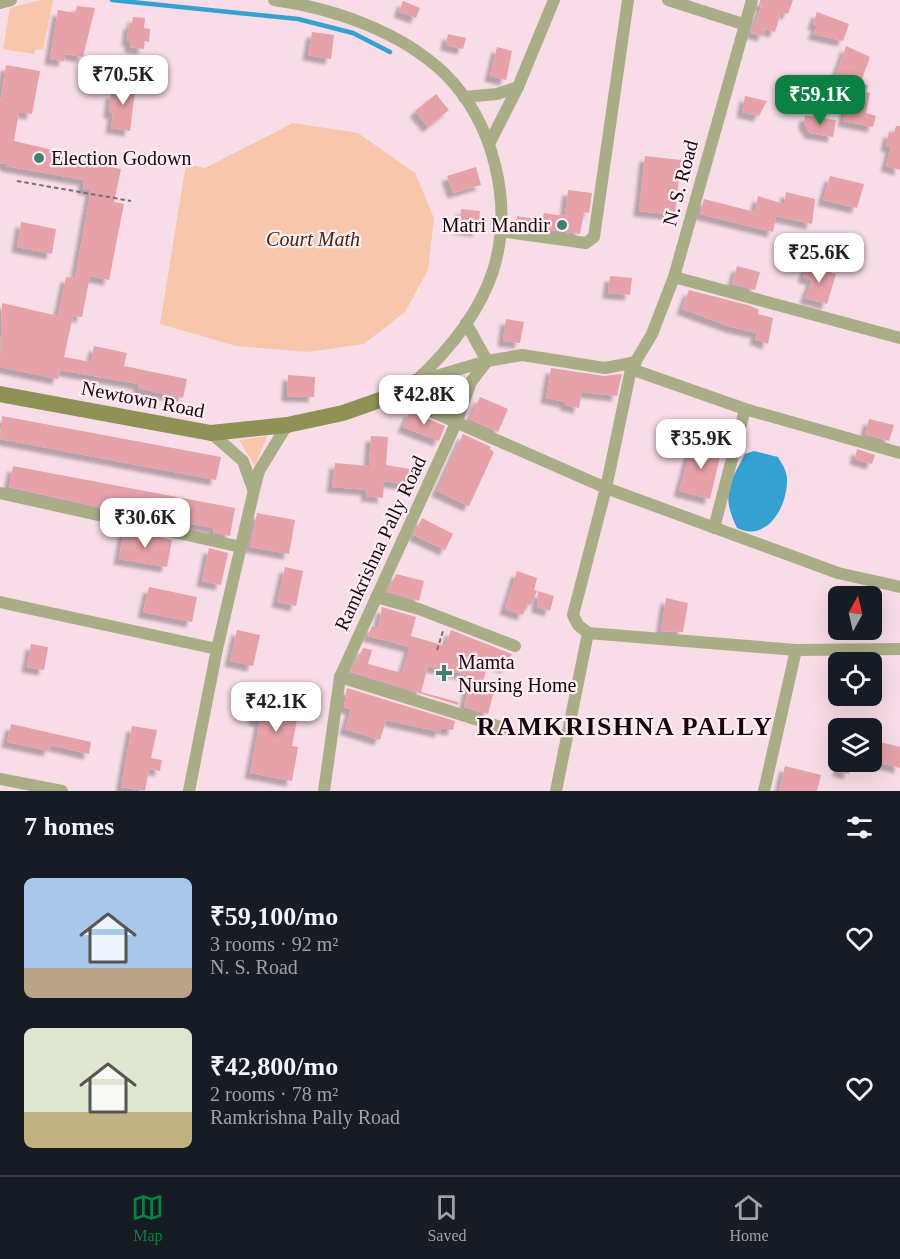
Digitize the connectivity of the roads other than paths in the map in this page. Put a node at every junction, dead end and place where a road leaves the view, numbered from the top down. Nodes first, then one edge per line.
1 (11, 0) edge
2 (274, 0) edge
3 (554, 0) edge
4 (628, 0) edge
5 (668, 0) edge
6 (752, 0) edge
7 (305, 2) edge
8 (0, 3) edge
9 (743, 24) junction
10 (518, 87) junction
11 (464, 97) junction
12 (489, 144) junction
13 (500, 231) junction
14 (674, 277) junction
15 (466, 323) junction
16 (900, 338) edge
17 (487, 361) junction
18 (633, 366) junction
19 (415, 382) junction
20 (0, 394) edge
21 (394, 395) junction
22 (745, 409) junction
23 (457, 421) junction
24 (287, 425) junction
25 (211, 433) junction
26 (900, 453) edge
27 (606, 488) junction
28 (254, 490) junction
29 (0, 493) edge
30 (714, 528) junction
31 (241, 547) junction
32 (900, 587) edge
33 (376, 597) junction
34 (0, 602) edge
35 (588, 633) junction
36 (515, 646) dead end
37 (217, 649) junction
38 (900, 649) edge
39 (796, 650) junction
40 (340, 677) junction
41 (507, 729) dead end
42 (0, 779) edge
43 (187, 789) edge
44 (62, 791) edge
45 (324, 791) edge
46 (556, 791) edge
47 (764, 791) edge

1 - 8 street
2 - 7 street
3 - 10 street
4 - 13 street
5 - 9 street
6 - 9 street, N. S. Road
7 - 11 street
9 - 14 street, N. S. Road
10 - 11 street
10 - 12 street
11 - 12 street
12 - 13 street
13 - 15 street
14 - 16 street
14 - 18 street, N. S. Road
15 - 17 street
15 - 19 street
17 - 18 street
17 - 19 street
17 - 23 street, Ramkrishna Pally Road
18 - 22 street
18 - 27 street, N. S. Road
19 - 21 street, Newtown Road
20 - 25 street, Newtown Road
21 - 23 street
21 - 24 street, Newtown Road
22 - 26 street
22 - 30 street
23 - 27 street
23 - 33 street, Ramkrishna Pally Road
24 - 25 street, Newtown Road
24 - 28 street
25 - 28 street
27 - 30 street
27 - 35 street, N. S. Road
28 - 31 street
29 - 31 street
30 - 32 street
31 - 37 street
33 - 36 street
33 - 40 street, Ramkrishna Pally Road
34 - 37 street
35 - 39 street
35 - 46 street
37 - 43 street
38 - 39 street
39 - 47 street
40 - 41 street
40 - 45 street, Ramkrishna Pally Road
42 - 44 street

